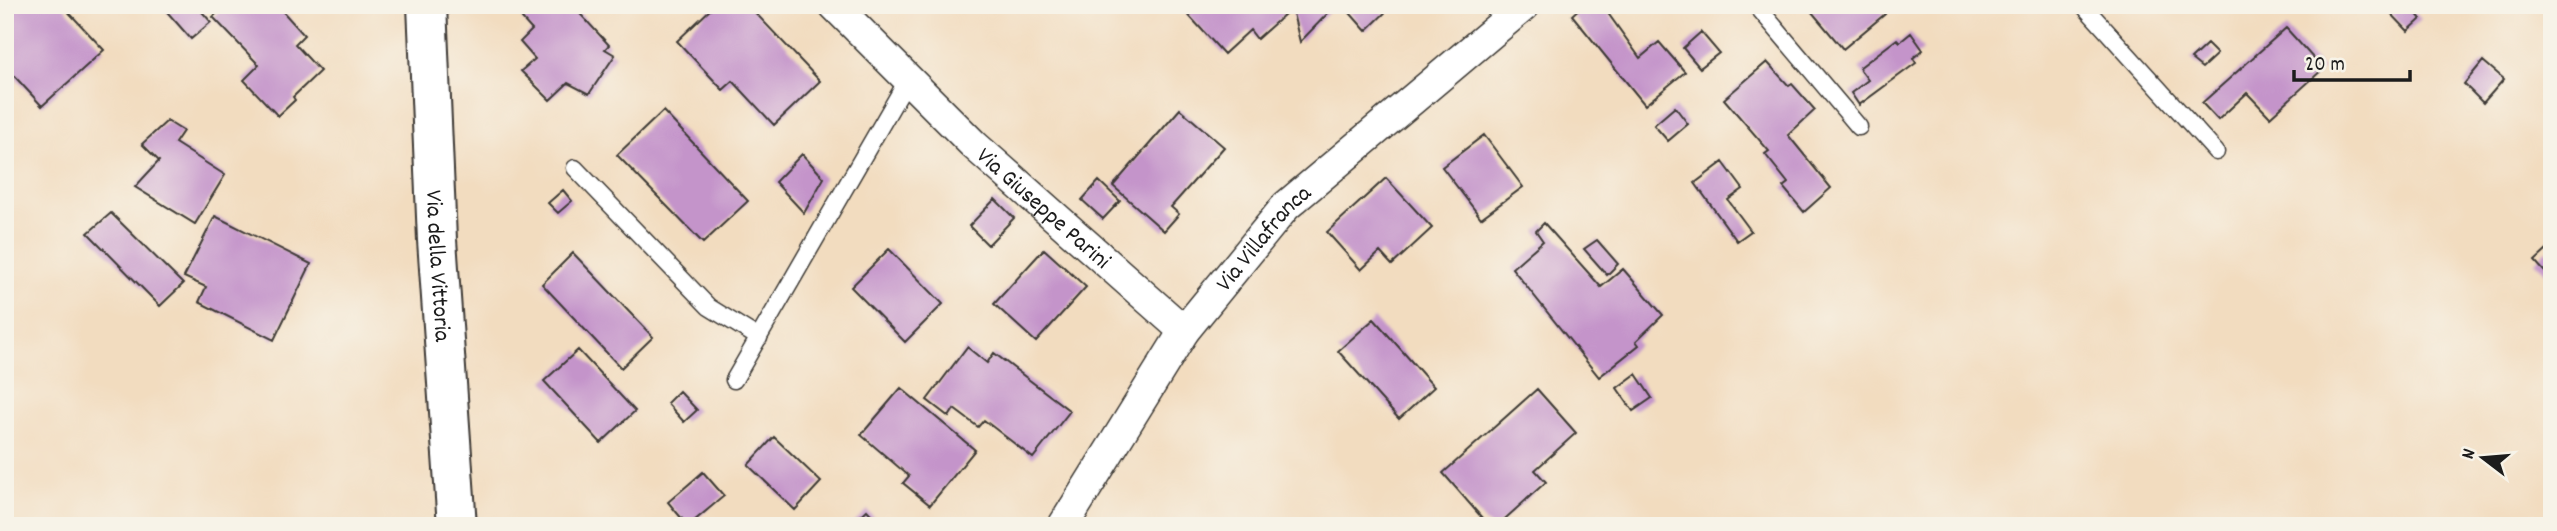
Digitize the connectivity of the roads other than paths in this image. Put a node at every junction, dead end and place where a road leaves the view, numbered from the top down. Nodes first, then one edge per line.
1 (428, 5) edge
2 (834, 5) edge
3 (1756, 5) edge
4 (2083, 5) edge
5 (1514, 8) edge
6 (908, 79) junction
7 (1859, 127) dead end
8 (2216, 152) dead end
9 (575, 168) dead end
10 (1184, 331) junction
11 (759, 338) junction
12 (734, 380) dead end
13 (457, 526) edge
14 (1063, 526) edge

1 - 13 main road, Via della Vittoria
2 - 6 street, Via Giuseppe Parini
3 - 7 lane
4 - 8 lane
5 - 10 street, Via Villafranca
6 - 10 street, Via Giuseppe Parini
6 - 11 lane
9 - 11 lane
10 - 14 street, Via Villafranca
11 - 12 lane

